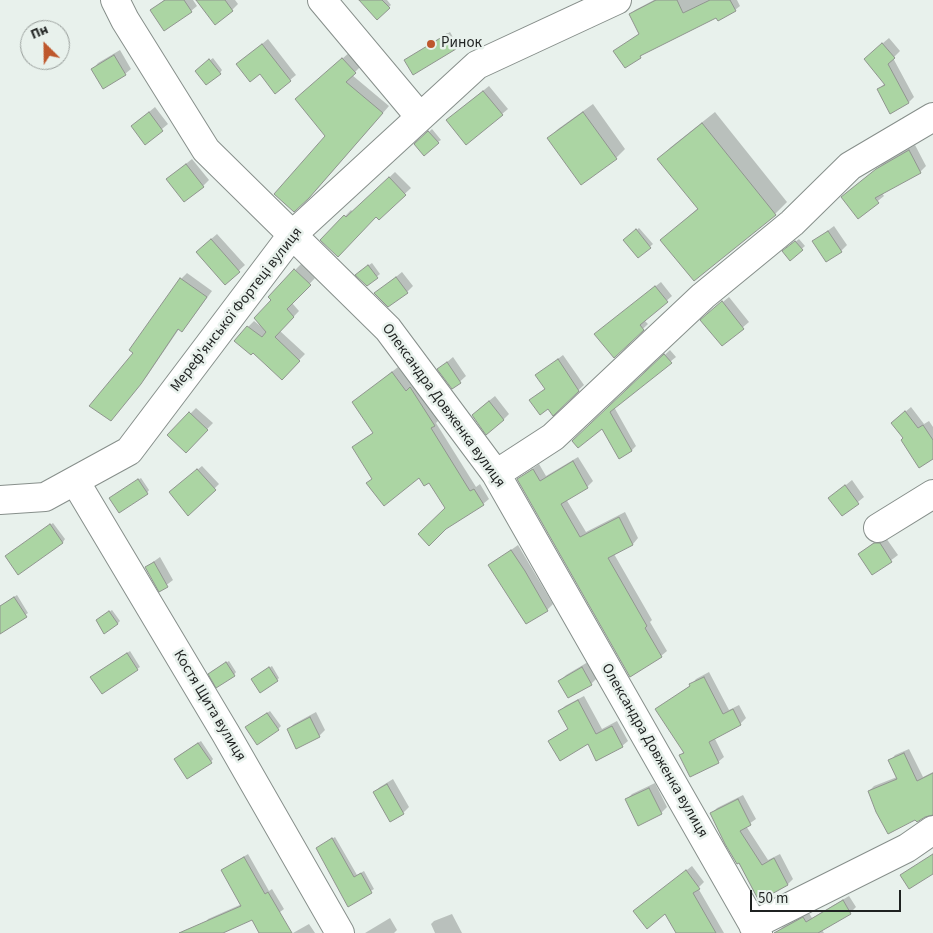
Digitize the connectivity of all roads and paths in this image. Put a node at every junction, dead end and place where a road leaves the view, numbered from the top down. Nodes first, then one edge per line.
1 (115, 0) edge
2 (322, 0) edge
3 (617, 0) edge
4 (420, 117) junction
5 (933, 118) edge
6 (292, 235) junction
7 (496, 474) junction
8 (75, 481) junction
9 (933, 494) edge
10 (0, 500) edge
11 (878, 528) dead end
12 (933, 830) edge
13 (756, 929) edge
14 (340, 933) edge

1 - 6 street, Олександра Довженка вулиця
2 - 4 street
3 - 4 street, Мереф'янської Фортеці вулиця
4 - 6 street, Мереф'янської Фортеці вулиця
5 - 7 street
6 - 7 street, Олександра Довженка вулиця
6 - 8 street, Мереф'янської Фортеці вулиця
7 - 13 street, Олександра Довженка вулиця
8 - 10 street, Мереф'янської Фортеці вулиця
8 - 14 street, Костя Щита вулиця
9 - 11 street
12 - 13 street

